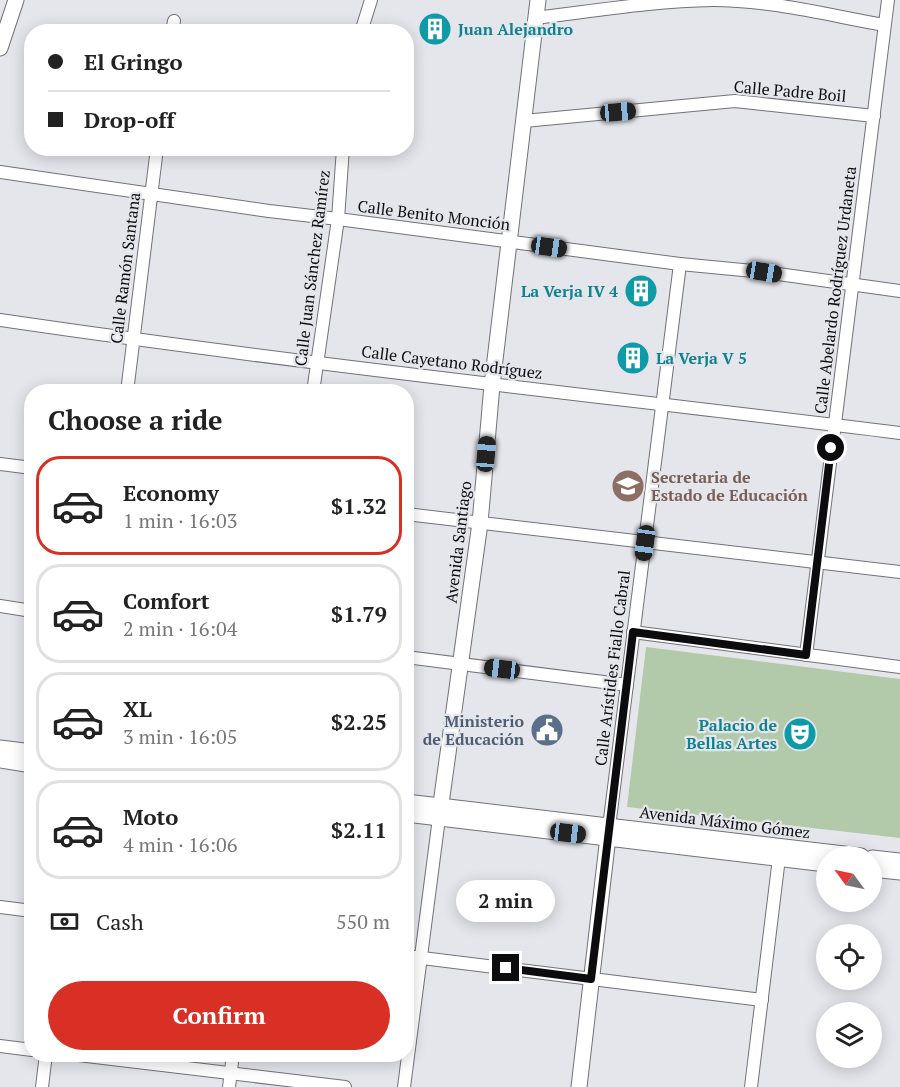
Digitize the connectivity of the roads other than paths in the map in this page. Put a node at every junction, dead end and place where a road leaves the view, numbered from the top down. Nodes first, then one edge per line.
1 (16, 0) edge
2 (371, 0) edge
3 (538, 0) edge
4 (888, 0) edge
5 (535, 18) junction
6 (364, 24) edge
7 (884, 25) junction
8 (0, 48) edge
9 (874, 116) junction
10 (524, 121) junction
11 (156, 156) edge
12 (342, 156) edge
13 (0, 172) edge
14 (151, 194) junction
15 (338, 219) junction
16 (509, 241) junction
17 (680, 264) junction
18 (852, 285) junction
19 (900, 291) edge
20 (0, 320) edge
21 (133, 339) junction
22 (317, 362) junction
23 (128, 384) edge
24 (314, 384) edge
25 (492, 385) junction
26 (662, 404) junction
27 (834, 425) junction
28 (900, 433) edge
29 (0, 464) edge
30 (24, 467) edge
31 (414, 515) edge
32 (480, 523) junction
33 (645, 543) junction
34 (817, 563) junction
35 (900, 572) edge
36 (0, 606) edge
37 (24, 610) edge
38 (633, 632) junction
39 (806, 655) junction
40 (414, 658) edge
41 (460, 663) junction
42 (900, 667) edge
43 (627, 686) junction
44 (0, 748) edge
45 (24, 751) edge
46 (0, 760) edge
47 (24, 764) edge
48 (414, 804) edge
49 (440, 812) junction
50 (414, 814) edge
51 (609, 832) junction
52 (816, 852) edge
53 (779, 858) junction
54 (882, 859) edge
55 (900, 861) edge
56 (816, 863) edge
57 (882, 870) edge
58 (900, 872) edge
59 (0, 907) edge
60 (24, 910) edge
61 (414, 957) edge
62 (421, 958) junction
63 (591, 979) junction
64 (762, 1000) junction
65 (414, 1011) edge
66 (0, 1046) edge
67 (24, 1049) edge
68 (45, 1062) edge
69 (134, 1062) edge
70 (232, 1062) edge
71 (407, 1062) edge
72 (231, 1074) junction
73 (42, 1087) edge
74 (229, 1087) edge
75 (345, 1087) edge
76 (404, 1087) edge
77 (579, 1087) edge
78 (751, 1087) edge

1 - 8 main road
2 - 6 street
3 - 5 main road, Avenida Santiago
4 - 7 street, Calle Abelardo Rodríguez Urdaneta
5 - 7 street
5 - 10 main road, Avenida Santiago
7 - 9 street, Calle Abelardo Rodríguez Urdaneta
9 - 10 street, Calle Padre Boil
9 - 18 street, Calle Abelardo Rodríguez Urdaneta
10 - 16 main road, Avenida Santiago
11 - 14 street, Calle Ramón Santana
12 - 15 street, Calle Juan Sánchez Ramírez
13 - 14 street, Calle Benito Monción
14 - 15 street, Calle Benito Monción
14 - 21 street, Calle Ramón Santana
15 - 16 street, Calle Benito Monción
15 - 22 street, Calle Juan Sánchez Ramírez
16 - 17 street, Calle Benito Monción
16 - 25 main road, Avenida Santiago
17 - 18 street, Calle Benito Monción
17 - 26 street, Calle Arístides Fiallo Cabral
18 - 19 street, Calle Benito Monción
18 - 27 street, Calle Abelardo Rodríguez Urdaneta
20 - 21 street, Calle Cayetano Rodríguez
21 - 22 street, Calle Cayetano Rodríguez
21 - 23 street, Calle Ramón Santana
22 - 24 street, Calle Juan Sánchez Ramírez
22 - 25 street, Calle Cayetano Rodríguez
25 - 26 street, Calle Cayetano Rodríguez
25 - 32 main road, Avenida Santiago
26 - 27 street, Calle Cayetano Rodríguez
26 - 33 street, Calle Arístides Fiallo Cabral
27 - 28 street, Calle Cayetano Rodríguez
27 - 34 street, Calle Abelardo Rodríguez Urdaneta
29 - 30 street
31 - 32 street
32 - 33 street
32 - 41 main road, Avenida Santiago
33 - 34 street
33 - 38 street, Calle Arístides Fiallo Cabral
34 - 35 street
34 - 39 street, Calle Abelardo Rodríguez Urdaneta
36 - 37 street
38 - 39 street
38 - 43 street, Calle Arístides Fiallo Cabral
39 - 42 street
40 - 41 street
41 - 43 street
41 - 49 main road, Avenida Santiago
43 - 51 street, Calle Arístides Fiallo Cabral
44 - 45 main road
46 - 47 main road
48 - 49 main road, Avenida Máximo Gómez
49 - 50 main road, Avenida Máximo Gómez
49 - 51 main road, Avenida Máximo Gómez
49 - 62 street, Avenida Santiago
51 - 52 main road, Avenida Máximo Gómez
51 - 53 main road, Avenida Máximo Gómez
51 - 63 main road
53 - 56 main road, Avenida Máximo Gómez
53 - 64 street
54 - 55 main road
57 - 58 main road
59 - 60 street
61 - 62 street
62 - 63 street
62 - 65 street, Avenida Santiago
63 - 64 street
63 - 77 main road
64 - 78 street
66 - 67 street
68 - 73 street
69 - 72 street
70 - 72 street
71 - 76 street, Avenida Santiago
72 - 74 street
72 - 75 street

